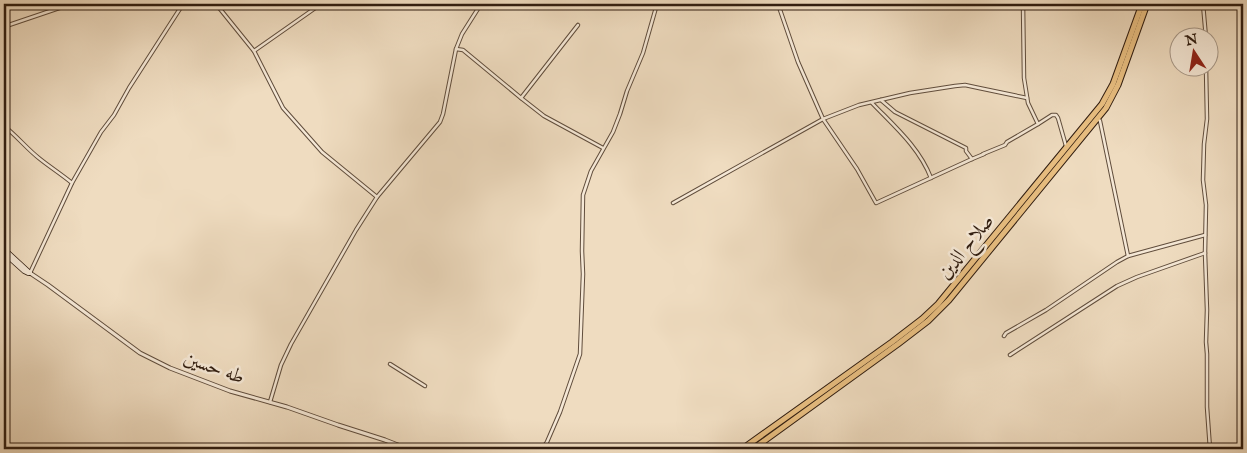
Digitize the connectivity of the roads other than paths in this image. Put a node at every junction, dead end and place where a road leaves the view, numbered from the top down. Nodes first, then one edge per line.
1 (71, 4) edge
2 (183, 4) edge
3 (216, 4) edge
4 (321, 4) edge
5 (481, 4) edge
6 (657, 4) edge
7 (778, 4) edge
8 (1022, 4) edge
9 (1142, 4) edge
10 (1148, 4) edge
11 (1203, 4) edge
12 (578, 25) dead end
13 (6, 26) dead end
14 (1205, 28) edge
15 (456, 49) junction
16 (254, 51) junction
17 (1206, 78) edge
18 (520, 98) junction
19 (1027, 98) junction
20 (880, 100) junction
21 (871, 102) junction
22 (1098, 118) junction
23 (823, 120) junction
24 (1038, 124) junction
25 (4, 126) edge
26 (1066, 146) dead end
27 (603, 148) junction
28 (972, 159) junction
29 (931, 178) junction
30 (72, 182) junction
31 (378, 198) junction
32 (673, 203) dead end
33 (1014, 216) junction
34 (1205, 235) junction
35 (4, 251) edge
36 (1205, 253) junction
37 (1128, 256) junction
38 (30, 273) junction
39 (1004, 336) dead end
40 (1010, 355) dead end
41 (390, 364) dead end
42 (425, 386) dead end
43 (270, 402) junction
44 (408, 449) edge
45 (542, 449) edge
46 (742, 449) edge
47 (753, 449) edge
48 (1210, 449) edge

1 - 13 street
2 - 30 street
3 - 16 street
4 - 16 street
5 - 15 street
6 - 27 street
7 - 23 street
8 - 19 street
9 - 33 highway, صلاح الدين
10 - 22 highway, صلاح الدين
11 - 14 street
12 - 18 street
15 - 18 street
15 - 31 street
16 - 31 street
17 - 34 street
18 - 27 street
19 - 20 street
19 - 24 street
20 - 21 street
20 - 28 street
21 - 23 street
21 - 29 street
22 - 33 highway, صلاح الدين
22 - 37 street
23 - 29 street
23 - 32 street
24 - 26 street
24 - 28 street
25 - 30 street
27 - 45 street
28 - 29 street
30 - 38 street
31 - 43 street
33 - 46 highway, صلاح الدين
33 - 47 highway, صلاح الدين
34 - 36 street
34 - 37 street
35 - 38 main road, طه حسين
36 - 40 street
36 - 48 street
37 - 39 street
38 - 43 street, طه حسين
41 - 42 street
43 - 44 street, طه حسين

